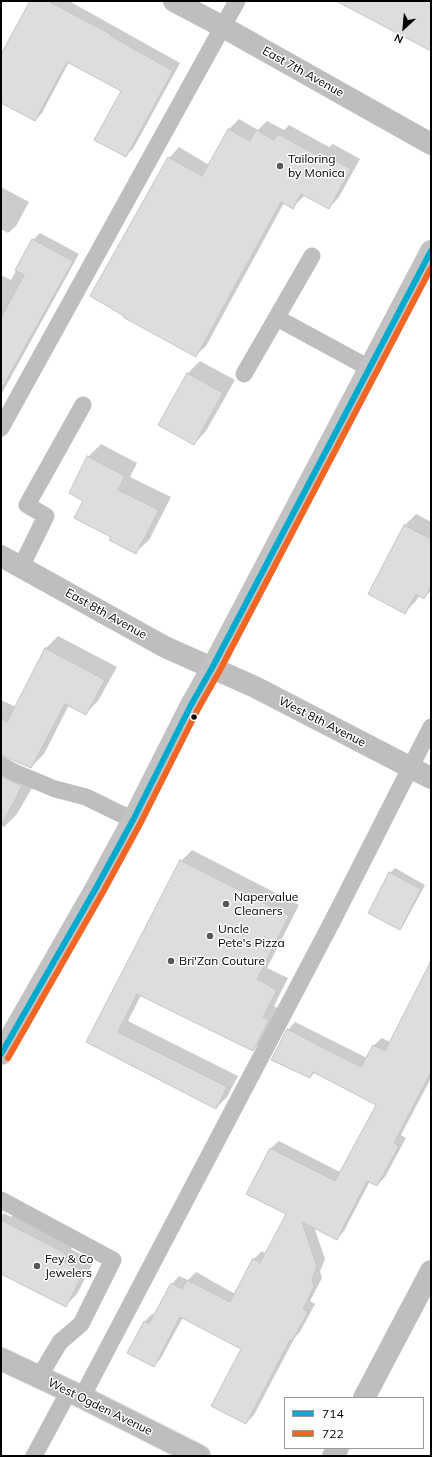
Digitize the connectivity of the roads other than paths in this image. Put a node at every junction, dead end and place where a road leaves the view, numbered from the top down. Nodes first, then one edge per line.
1 (174, 1) edge
2 (237, 1) edge
3 (223, 27) junction
4 (431, 144) edge
5 (431, 251) edge
6 (312, 256) dead end
7 (276, 318) junction
8 (369, 368) junction
9 (244, 374) dead end
10 (83, 404) dead end
11 (1, 428) edge
12 (1, 556) edge
13 (21, 567) junction
14 (212, 668) junction
15 (431, 727) edge
16 (1, 765) edge
17 (410, 768) junction
18 (431, 778) edge
19 (133, 820) junction
20 (1, 1054) edge
21 (1, 1200) edge
22 (431, 1271) edge
23 (1, 1359) edge
24 (39, 1377) junction
25 (75, 1394) junction
26 (365, 1397) edge
27 (34, 1456) edge
28 (198, 1456) edge

1 - 3 street, East 7th Avenue
2 - 3 lane
3 - 4 street, East 7th Avenue
3 - 11 lane
5 - 8 main road
6 - 7 lane
7 - 8 lane
7 - 9 lane
8 - 14 main road
10 - 13 lane
12 - 13 street, East 8th Avenue
13 - 14 street, East 8th Avenue
14 - 17 street, West 8th Avenue
14 - 19 main road
15 - 17 lane
16 - 19 lane
17 - 18 street, West 8th Avenue
17 - 25 lane
19 - 20 main road
21 - 24 lane
22 - 26 street
23 - 24 main road, West Ogden Avenue
24 - 25 main road, West Ogden Avenue
25 - 27 lane
25 - 28 main road, West Ogden Avenue

